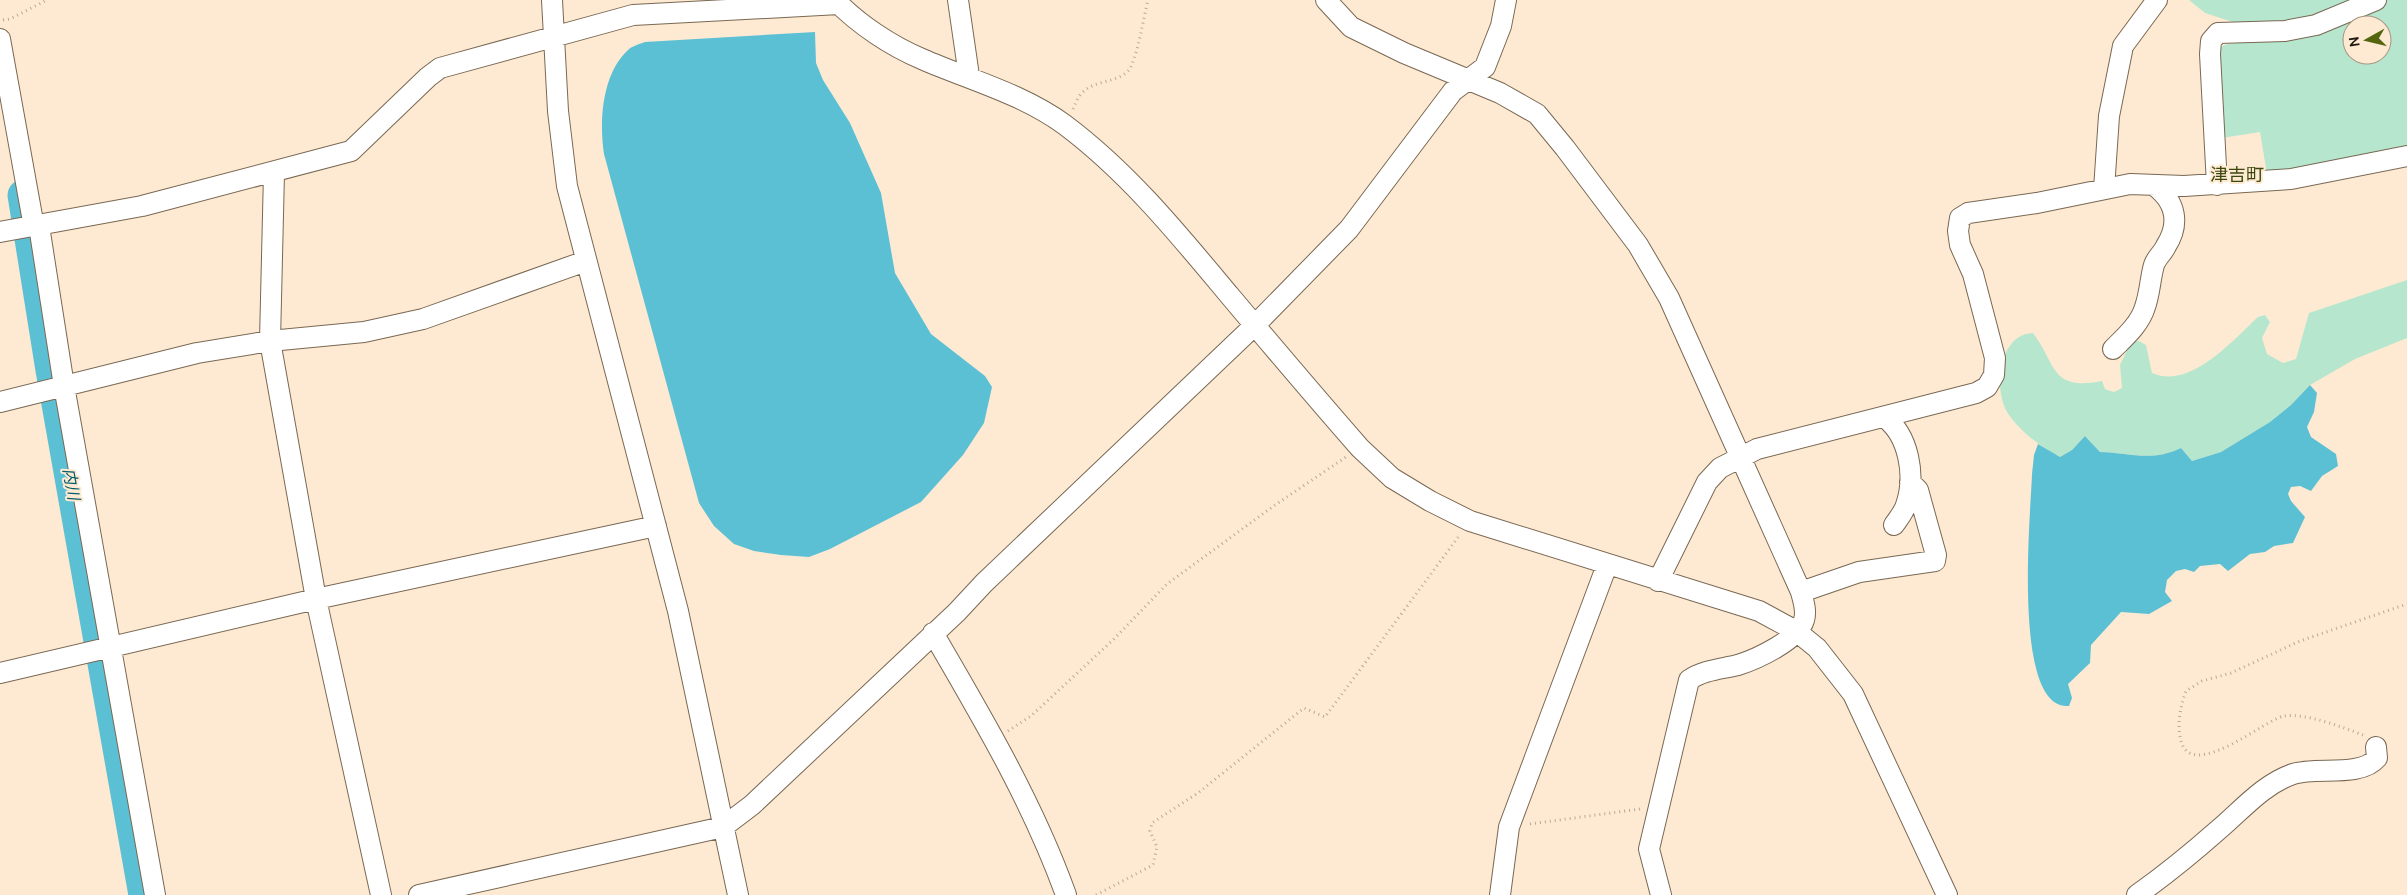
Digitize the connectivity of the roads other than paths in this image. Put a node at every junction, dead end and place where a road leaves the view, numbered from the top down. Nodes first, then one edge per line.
1 (552, 0) edge
2 (958, 0) edge
3 (1326, 0) edge
4 (1506, 0) edge
5 (2157, 0) edge
6 (2376, 0) edge
7 (837, 2) edge
8 (554, 37) junction
9 (0, 39) edge
10 (969, 76) junction
11 (1469, 78) junction
12 (2407, 156) edge
13 (274, 173) junction
14 (2217, 184) junction
15 (2155, 186) junction
16 (2104, 189) junction
17 (24, 228) edge
18 (586, 261) junction
19 (1255, 325) junction
20 (270, 342) junction
21 (2113, 349) dead end
22 (55, 388) junction
23 (0, 402) edge
24 (1884, 417) junction
25 (1741, 457) junction
26 (1910, 482) junction
27 (1894, 525) dead end
28 (656, 526) junction
29 (1607, 565) junction
30 (1658, 581) junction
31 (1801, 592) junction
32 (316, 600) junction
33 (1796, 631) junction
34 (933, 633) junction
35 (102, 648) junction
36 (0, 673) edge
37 (2376, 747) road end
38 (723, 827) junction
39 (155, 895) edge
40 (381, 895) edge
41 (419, 895) edge
42 (738, 895) edge
43 (1066, 895) edge
44 (1500, 895) edge
45 (1661, 895) edge
46 (1947, 895) edge
47 (2137, 895) edge

1 - 8 street
2 - 10 street
3 - 11 street
4 - 11 street
5 - 16 street
6 - 14 street
7 - 8 street
7 - 10 street
8 - 13 street
8 - 18 street
9 - 17 street
10 - 19 street
11 - 19 street
11 - 25 street
12 - 14 street
13 - 17 street
13 - 20 street
14 - 15 street
15 - 16 street
15 - 21 street
16 - 24 street
17 - 22 street
18 - 20 street
18 - 28 street
19 - 29 street
19 - 34 street
20 - 22 street
20 - 32 street
22 - 23 street
22 - 35 street
24 - 25 street
24 - 26 street
25 - 30 street
25 - 31 street
26 - 27 street
26 - 31 street
28 - 32 street
28 - 38 street
29 - 30 street
29 - 44 street
30 - 33 street
31 - 33 street
32 - 35 street
32 - 40 street
33 - 45 street
33 - 46 street
34 - 38 street
34 - 43 street
35 - 36 street
35 - 39 street
37 - 47 street
38 - 41 street
38 - 42 street

